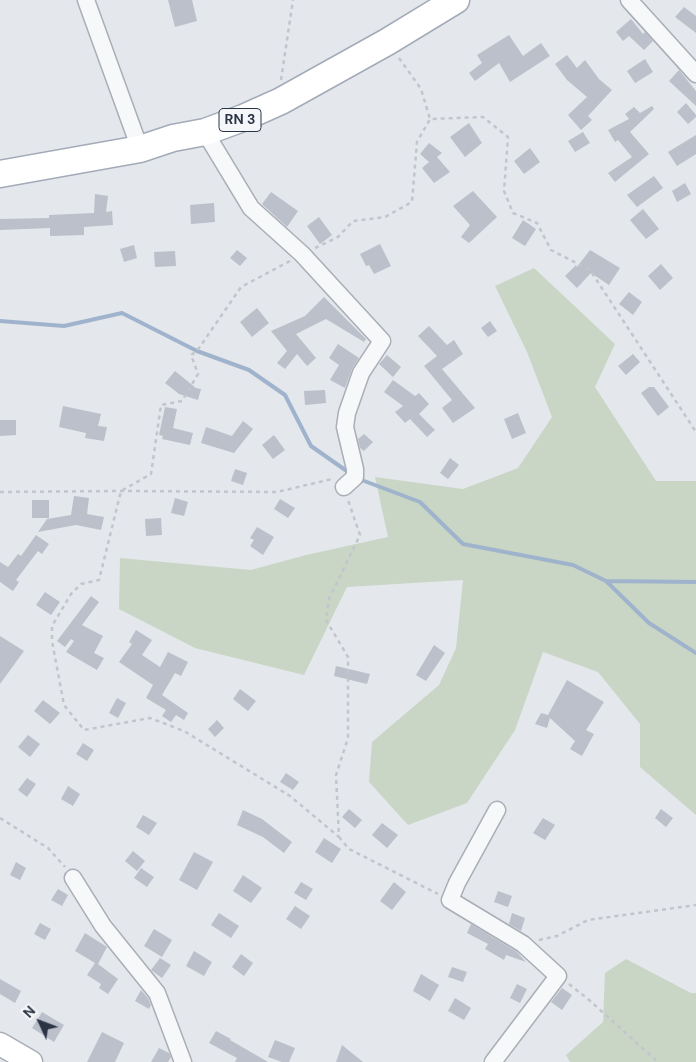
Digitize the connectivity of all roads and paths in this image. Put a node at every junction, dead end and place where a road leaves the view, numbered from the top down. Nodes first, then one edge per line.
1 (86, 0) edge
2 (293, 0) edge
3 (456, 0) edge
4 (629, 0) edge
5 (387, 42) junction
6 (696, 74) edge
7 (281, 101) junction
8 (430, 119) junction
9 (205, 132) junction
10 (140, 149) junction
11 (0, 174) edge
12 (302, 254) junction
13 (696, 432) edge
14 (344, 487) junction
15 (121, 491) junction
16 (0, 492) edge
17 (497, 810) dead end
18 (0, 818) edge
19 (339, 837) junction
20 (73, 878) joint
21 (450, 900) junction
22 (696, 905) edge
23 (523, 944) junction
24 (558, 976) junction
25 (0, 1044) edge
26 (31, 1062) edge
27 (183, 1062) edge
28 (493, 1062) edge
29 (658, 1062) edge

1 - 10 street
2 - 7 path
3 - 5 main road, RN 3
4 - 6 street
5 - 7 main road, RN 3
5 - 8 path
7 - 9 main road, RN 3
8 - 12 path
8 - 13 path
9 - 10 main road, RN 3
9 - 12 street
10 - 11 main road, RN 3
12 - 14 street
12 - 15 path
14 - 15 path
14 - 19 path
15 - 16 path
15 - 19 path
17 - 21 street
18 - 20 path
19 - 21 path
20 - 27 street
21 - 23 street
22 - 23 path
23 - 24 street
24 - 28 street
24 - 29 path
25 - 26 main road

